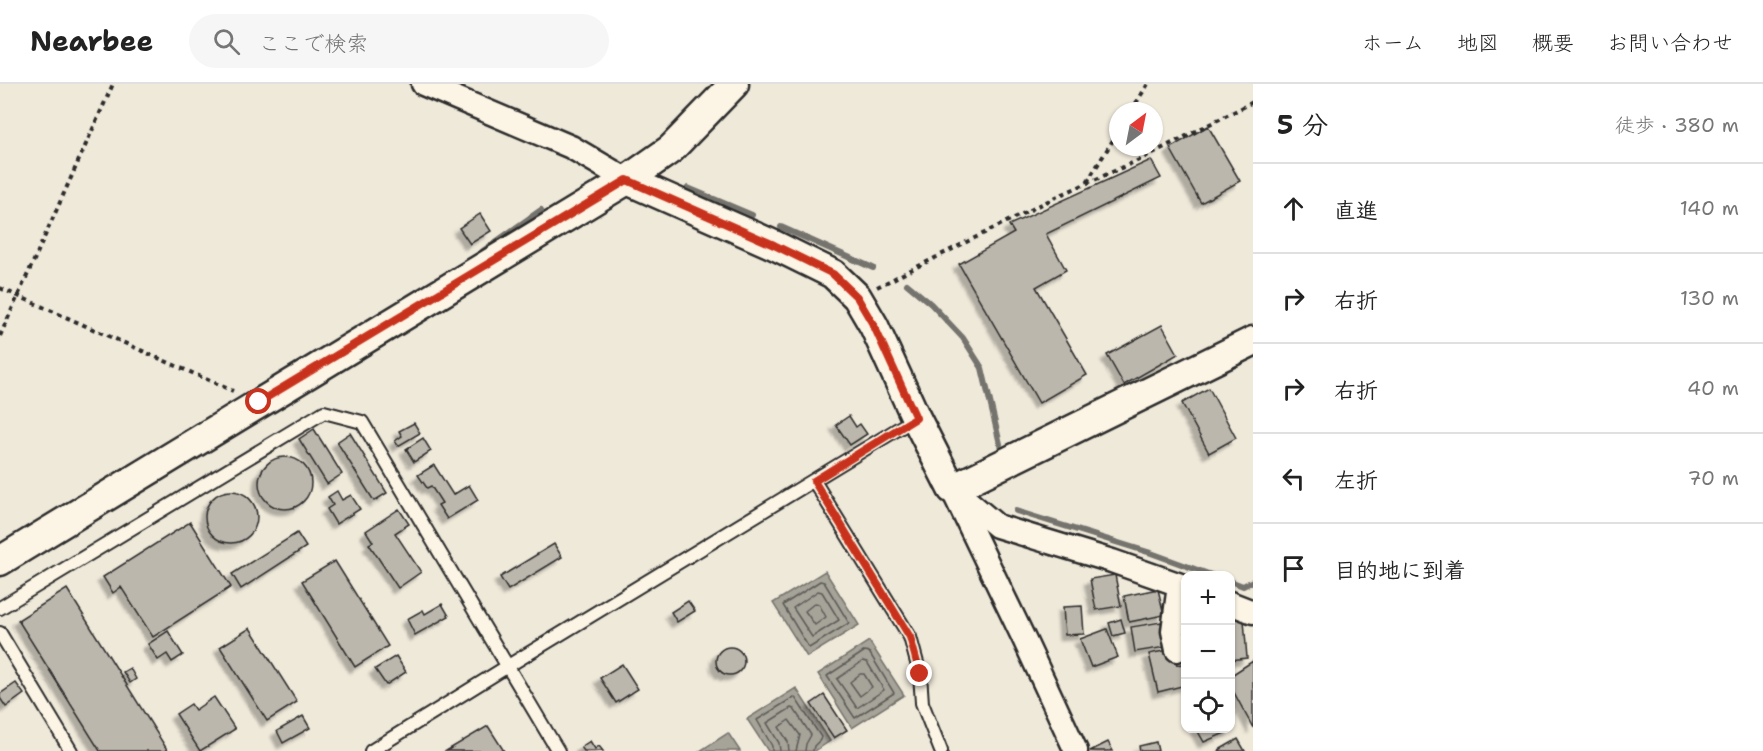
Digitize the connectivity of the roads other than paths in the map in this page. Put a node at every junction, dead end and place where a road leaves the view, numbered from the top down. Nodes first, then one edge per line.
1 (423, 84) edge
2 (734, 84) edge
3 (627, 180) junction
4 (1253, 341) edge
5 (916, 418) junction
6 (814, 481) junction
7 (952, 489) junction
8 (0, 561) edge
9 (1181, 586) edge
10 (1181, 591) edge
11 (1235, 605) edge
12 (0, 608) edge
13 (1253, 612) edge
14 (0, 633) edge
15 (1177, 650) dead end
16 (508, 666) junction
17 (71, 751) edge
18 (371, 751) edge
19 (558, 751) edge
20 (941, 751) edge
21 (1076, 751) edge

1 - 3 street
2 - 3 street
3 - 5 street
3 - 8 street
4 - 7 street
5 - 6 lane
5 - 7 street
6 - 16 lane
6 - 20 lane
7 - 9 street
7 - 21 street
10 - 15 street
11 - 13 street
12 - 16 lane
14 - 17 lane
16 - 18 lane
16 - 19 lane

